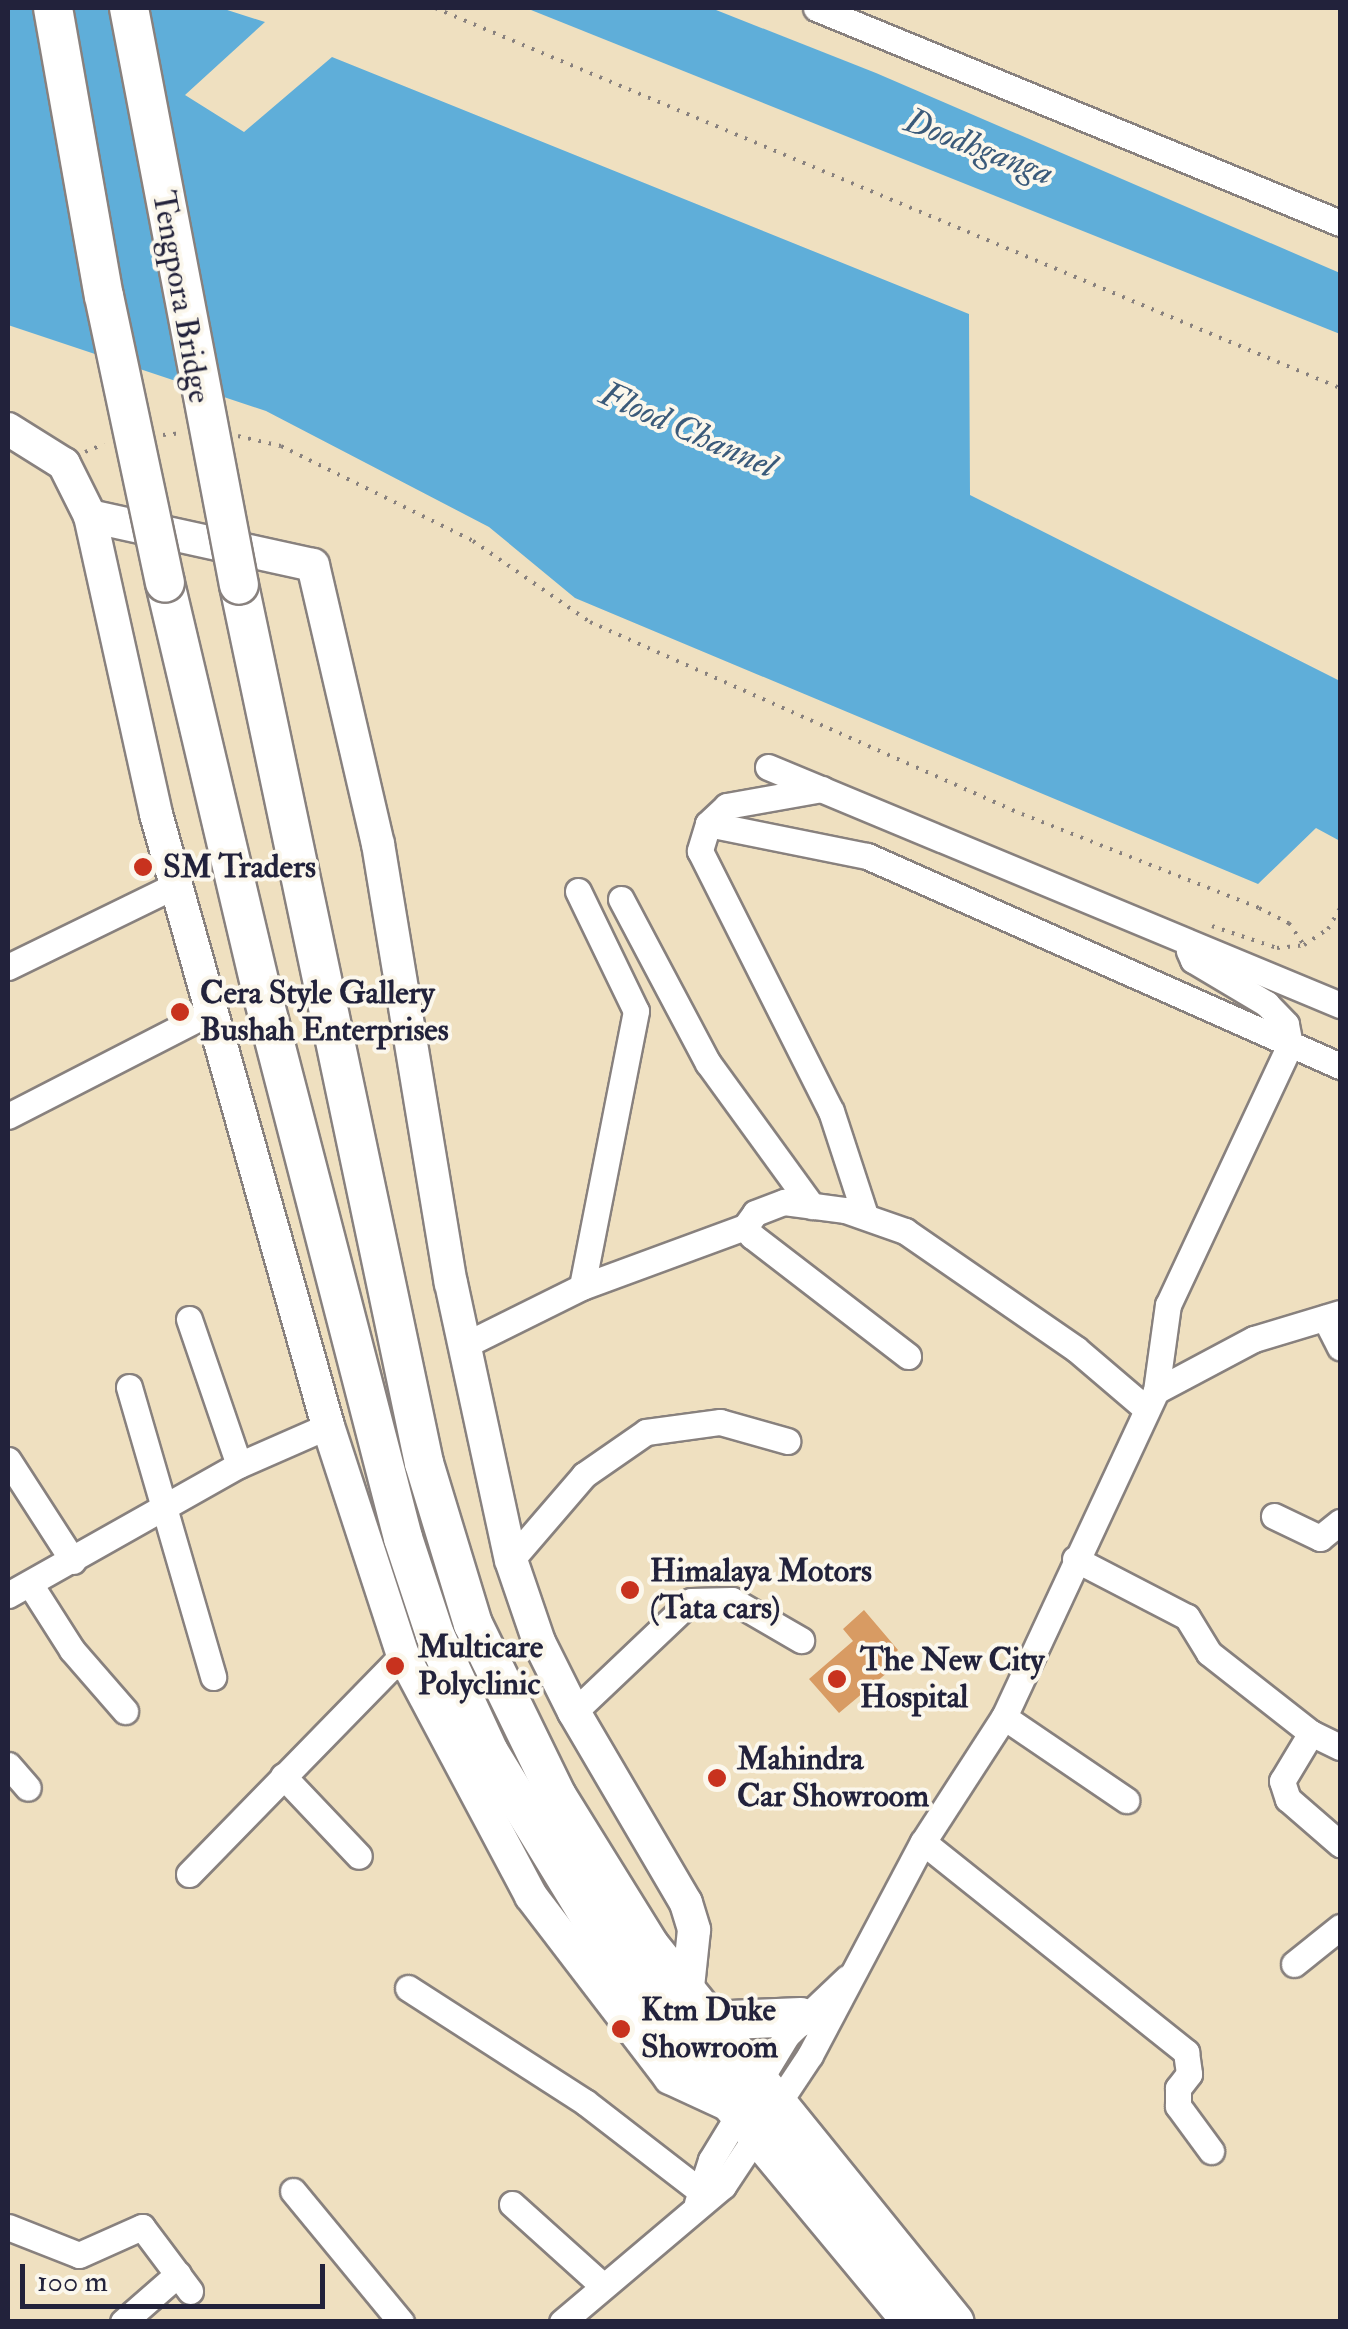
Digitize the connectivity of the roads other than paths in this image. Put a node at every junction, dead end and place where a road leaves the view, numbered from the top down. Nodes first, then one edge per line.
1 (53, 8) edge
2 (129, 8) edge
3 (816, 8) edge
4 (1340, 223) edge
5 (8, 430) edge
6 (90, 516) junction
7 (768, 766) dead end
8 (822, 789) junction
9 (708, 824) junction
10 (176, 885) junction
11 (578, 890) dead end
12 (621, 899) dead end
13 (1184, 941) junction
14 (8, 968) edge
15 (1340, 1005) edge
16 (212, 1011) junction
17 (1290, 1045) junction
18 (1340, 1066) edge
19 (8, 1116) edge
20 (812, 1206) junction
21 (865, 1216) junction
22 (745, 1227) junction
23 (582, 1286) junction
24 (1333, 1315) edge
25 (189, 1319) dead end
26 (463, 1346) junction
27 (1340, 1347) edge
28 (908, 1356) dead end
29 (129, 1387) dead end
30 (1150, 1399) junction
31 (328, 1426) junction
32 (787, 1440) dead end
33 (8, 1460) edge
34 (239, 1465) junction
35 (165, 1505) junction
36 (1274, 1516) dead end
37 (1340, 1522) edge
38 (1075, 1559) junction
39 (511, 1560) junction
40 (73, 1561) junction
41 (19, 1589) edge
42 (800, 1640) dead end
43 (403, 1655) junction
44 (214, 1677) dead end
45 (124, 1711) dead end
46 (574, 1712) junction
47 (1004, 1717) junction
48 (1311, 1733) junction
49 (1340, 1747) edge
50 (8, 1765) edge
51 (283, 1776) junction
52 (28, 1788) dead end
53 (1126, 1800) dead end
54 (922, 1842) junction
55 (1340, 1844) edge
56 (359, 1856) dead end
57 (189, 1874) dead end
58 (1340, 1926) edge
59 (1294, 1964) dead end
60 (851, 1975) junction
61 (408, 1988) dead end
62 (696, 2009) junction
63 (801, 2018) junction
64 (752, 2110) junction
65 (1211, 2151) dead end
66 (293, 2191) dead end
67 (697, 2202) junction
68 (512, 2204) dead end
69 (8, 2227) edge
70 (603, 2286) junction
71 (906, 2320) edge
72 (124, 2322) edge
73 (401, 2322) edge
74 (562, 2322) edge
75 (955, 2322) edge

1 - 64 highway, bridge
2 - 62 highway, Tengpora Bridge, bridge
3 - 4 street
5 - 6 main road
6 - 10 main road
6 - 26 main road
7 - 8 street
8 - 9 street
8 - 13 street
9 - 17 street
9 - 21 street
10 - 14 street
10 - 16 main road
11 - 23 street
12 - 20 street
13 - 15 street
13 - 17 street
16 - 19 street
16 - 31 main road
17 - 18 street
17 - 30 street
20 - 21 street
20 - 22 street
21 - 30 street
22 - 23 street
22 - 28 street
23 - 26 street
24 - 27 street
24 - 30 street
25 - 34 street
26 - 39 main road
29 - 35 street
30 - 38 street
31 - 34 street
31 - 43 main road
32 - 39 street
33 - 40 street
34 - 35 street
35 - 40 street
35 - 44 street
36 - 37 street
38 - 47 street
38 - 48 street
39 - 46 main road
40 - 41 street
41 - 45 street
42 - 46 street
43 - 51 street
43 - 64 main road
46 - 62 main road
47 - 53 street
47 - 54 street
48 - 49 street
48 - 55 street
50 - 52 street
51 - 56 street
51 - 57 street
54 - 60 street
54 - 65 street
58 - 59 street
60 - 63 street
60 - 64 street
61 - 67 street
62 - 63 highway
62 - 64 highway, Tengpora Bridge
63 - 64 street
64 - 67 street
64 - 71 highway
64 - 75 highway
66 - 73 street
67 - 70 street
68 - 70 street
69 - 72 street
70 - 74 street

